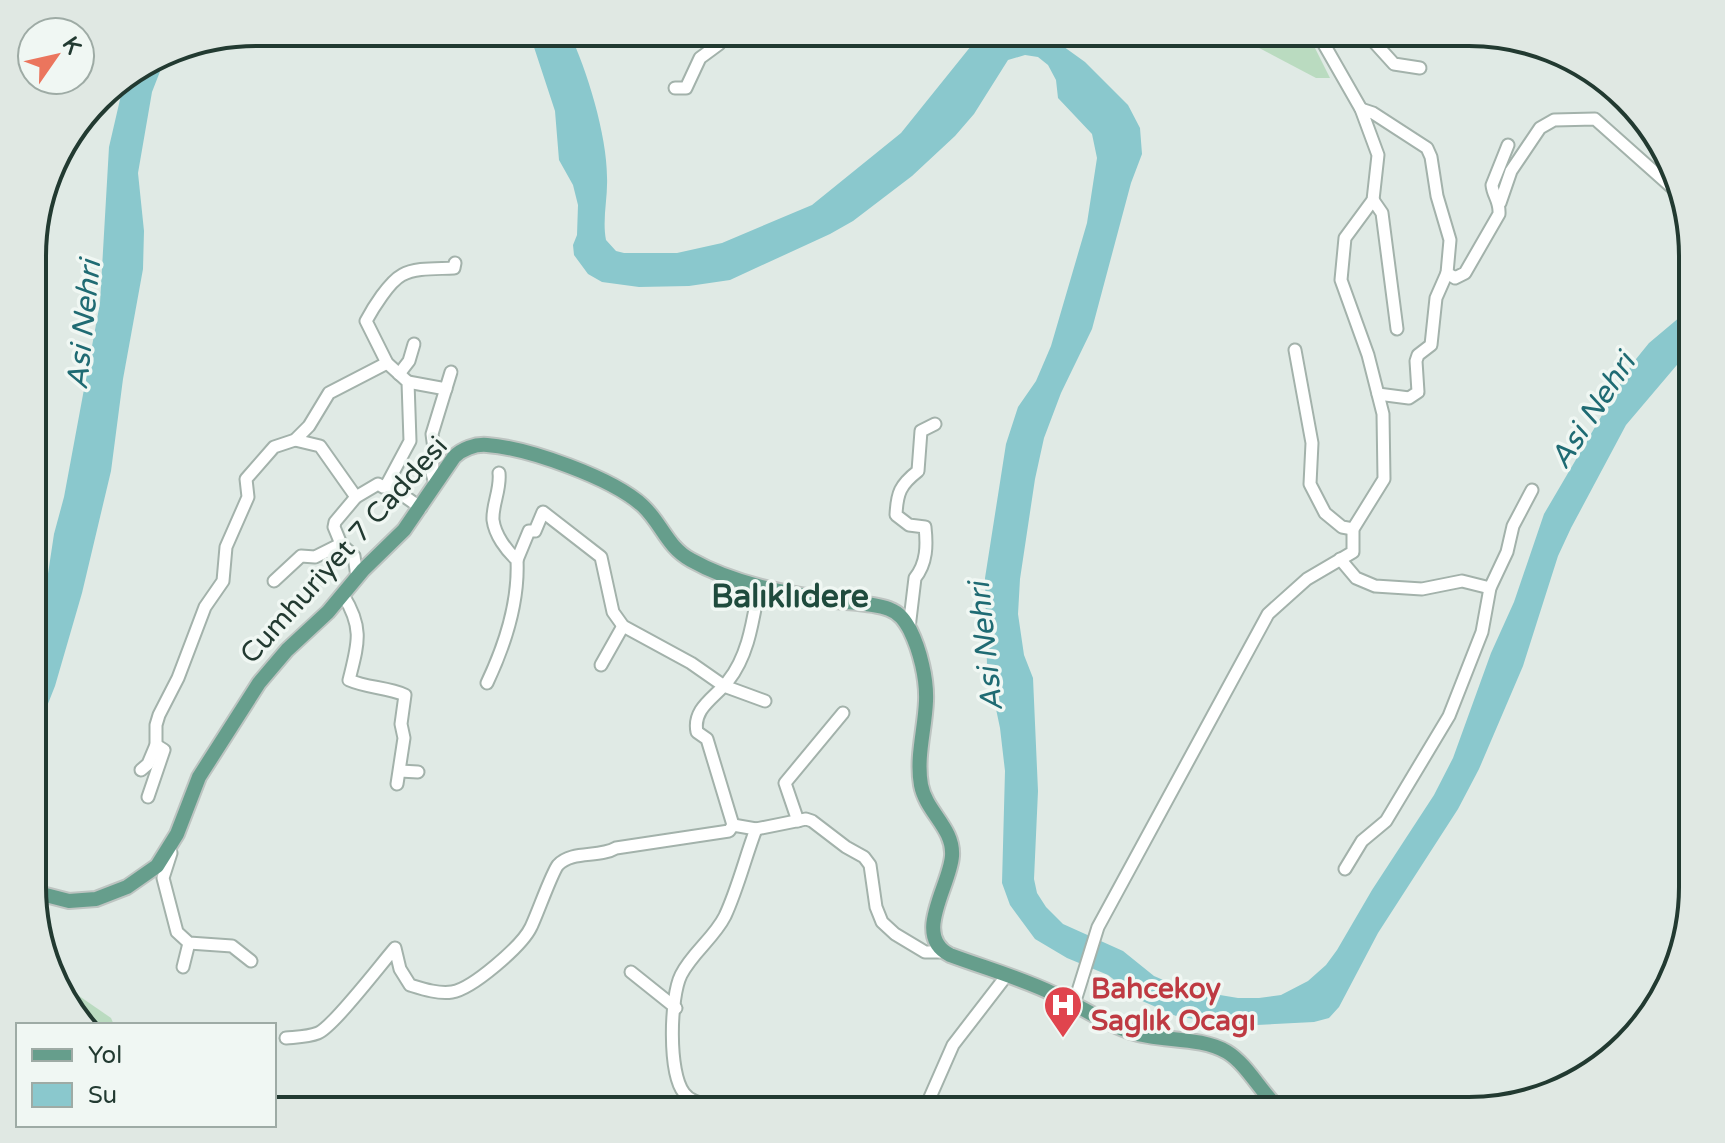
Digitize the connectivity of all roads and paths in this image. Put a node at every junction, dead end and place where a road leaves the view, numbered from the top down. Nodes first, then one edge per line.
1 (716, 46) edge
2 (1325, 46) edge
3 (1378, 46) edge
4 (1420, 68) dead end
5 (675, 88) dead end
6 (1361, 109) junction
7 (1508, 145) dead end
8 (1665, 181) edge
9 (1373, 200) junction
10 (1500, 203) junction
11 (455, 263) dead end
12 (1447, 273) junction
13 (1397, 329) dead end
14 (414, 344) dead end
15 (1295, 350) dead end
16 (387, 363) junction
17 (451, 372) dead end
18 (404, 378) junction
19 (446, 389) junction
20 (1378, 394) junction
21 (935, 424) dead end
22 (295, 440) junction
23 (499, 473) dead end
24 (387, 484) junction
25 (435, 484) junction
26 (1532, 490) dead end
27 (356, 497) junction
28 (421, 508) junction
29 (1353, 529) junction
30 (341, 544) junction
31 (1340, 559) junction
32 (517, 560) junction
33 (357, 577) junction
34 (274, 581) dead end
35 (759, 587) junction
36 (1490, 588) junction
37 (343, 595) junction
38 (623, 626) junction
39 (909, 629) junction
40 (601, 665) dead end
41 (487, 683) dead end
42 (724, 686) junction
43 (765, 701) dead end
44 (843, 713) dead end
45 (156, 745) junction
46 (141, 770) dead end
47 (400, 771) junction
48 (418, 772) dead end
49 (397, 784) dead end
50 (148, 797) dead end
51 (798, 821) junction
52 (733, 825) junction
53 (756, 829) junction
54 (169, 849) junction
55 (1345, 869) dead end
56 (47, 895) edge
57 (189, 943) junction
58 (944, 952) junction
59 (251, 961) dead end
60 (183, 967) dead end
61 (631, 972) dead end
62 (1007, 975) junction
63 (1076, 998) junction
64 (676, 1008) junction
65 (286, 1038) dead end
66 (688, 1097) edge
67 (930, 1097) edge
68 (1266, 1097) edge

1 - 5 street
2 - 6 street
3 - 4 street
6 - 9 street
6 - 12 street
7 - 10 street
8 - 10 street
9 - 13 street
9 - 20 street
10 - 12 street
11 - 16 street
12 - 20 street
14 - 18 street
15 - 29 street
16 - 18 street
16 - 22 street
17 - 19 street
18 - 19 street
18 - 24 street
19 - 25 street
20 - 29 street
21 - 39 street
22 - 27 street
22 - 45 street
23 - 32 street
24 - 27 street
24 - 28 street
25 - 28 main road, Cumhuriyet 7 Caddesi
25 - 35 main road, Cumhuriyet 7 Caddesi
26 - 36 street
27 - 30 street
28 - 33 main road, Cumhuriyet 7 Caddesi
29 - 31 street
30 - 33 street
30 - 34 street
31 - 36 street
31 - 63 street
32 - 38 street
32 - 41 street
33 - 37 main road, Cumhuriyet 7 Caddesi
35 - 39 main road, Cumhuriyet 7 Caddesi
35 - 42 street
36 - 55 street
37 - 47 street
37 - 54 main road, Cumhuriyet 7 Caddesi
38 - 40 street
38 - 42 street
39 - 58 main road
42 - 43 street
42 - 52 street
44 - 51 street
45 - 46 street
45 - 50 street
47 - 48 street
47 - 49 street
51 - 53 street
51 - 58 street
52 - 53 street
52 - 65 street
53 - 64 street
54 - 56 main road, Cumhuriyet 7 Caddesi
54 - 57 street
57 - 59 street
57 - 60 street
58 - 62 main road
61 - 64 street
62 - 63 main road
62 - 67 street
63 - 68 main road
64 - 66 street

